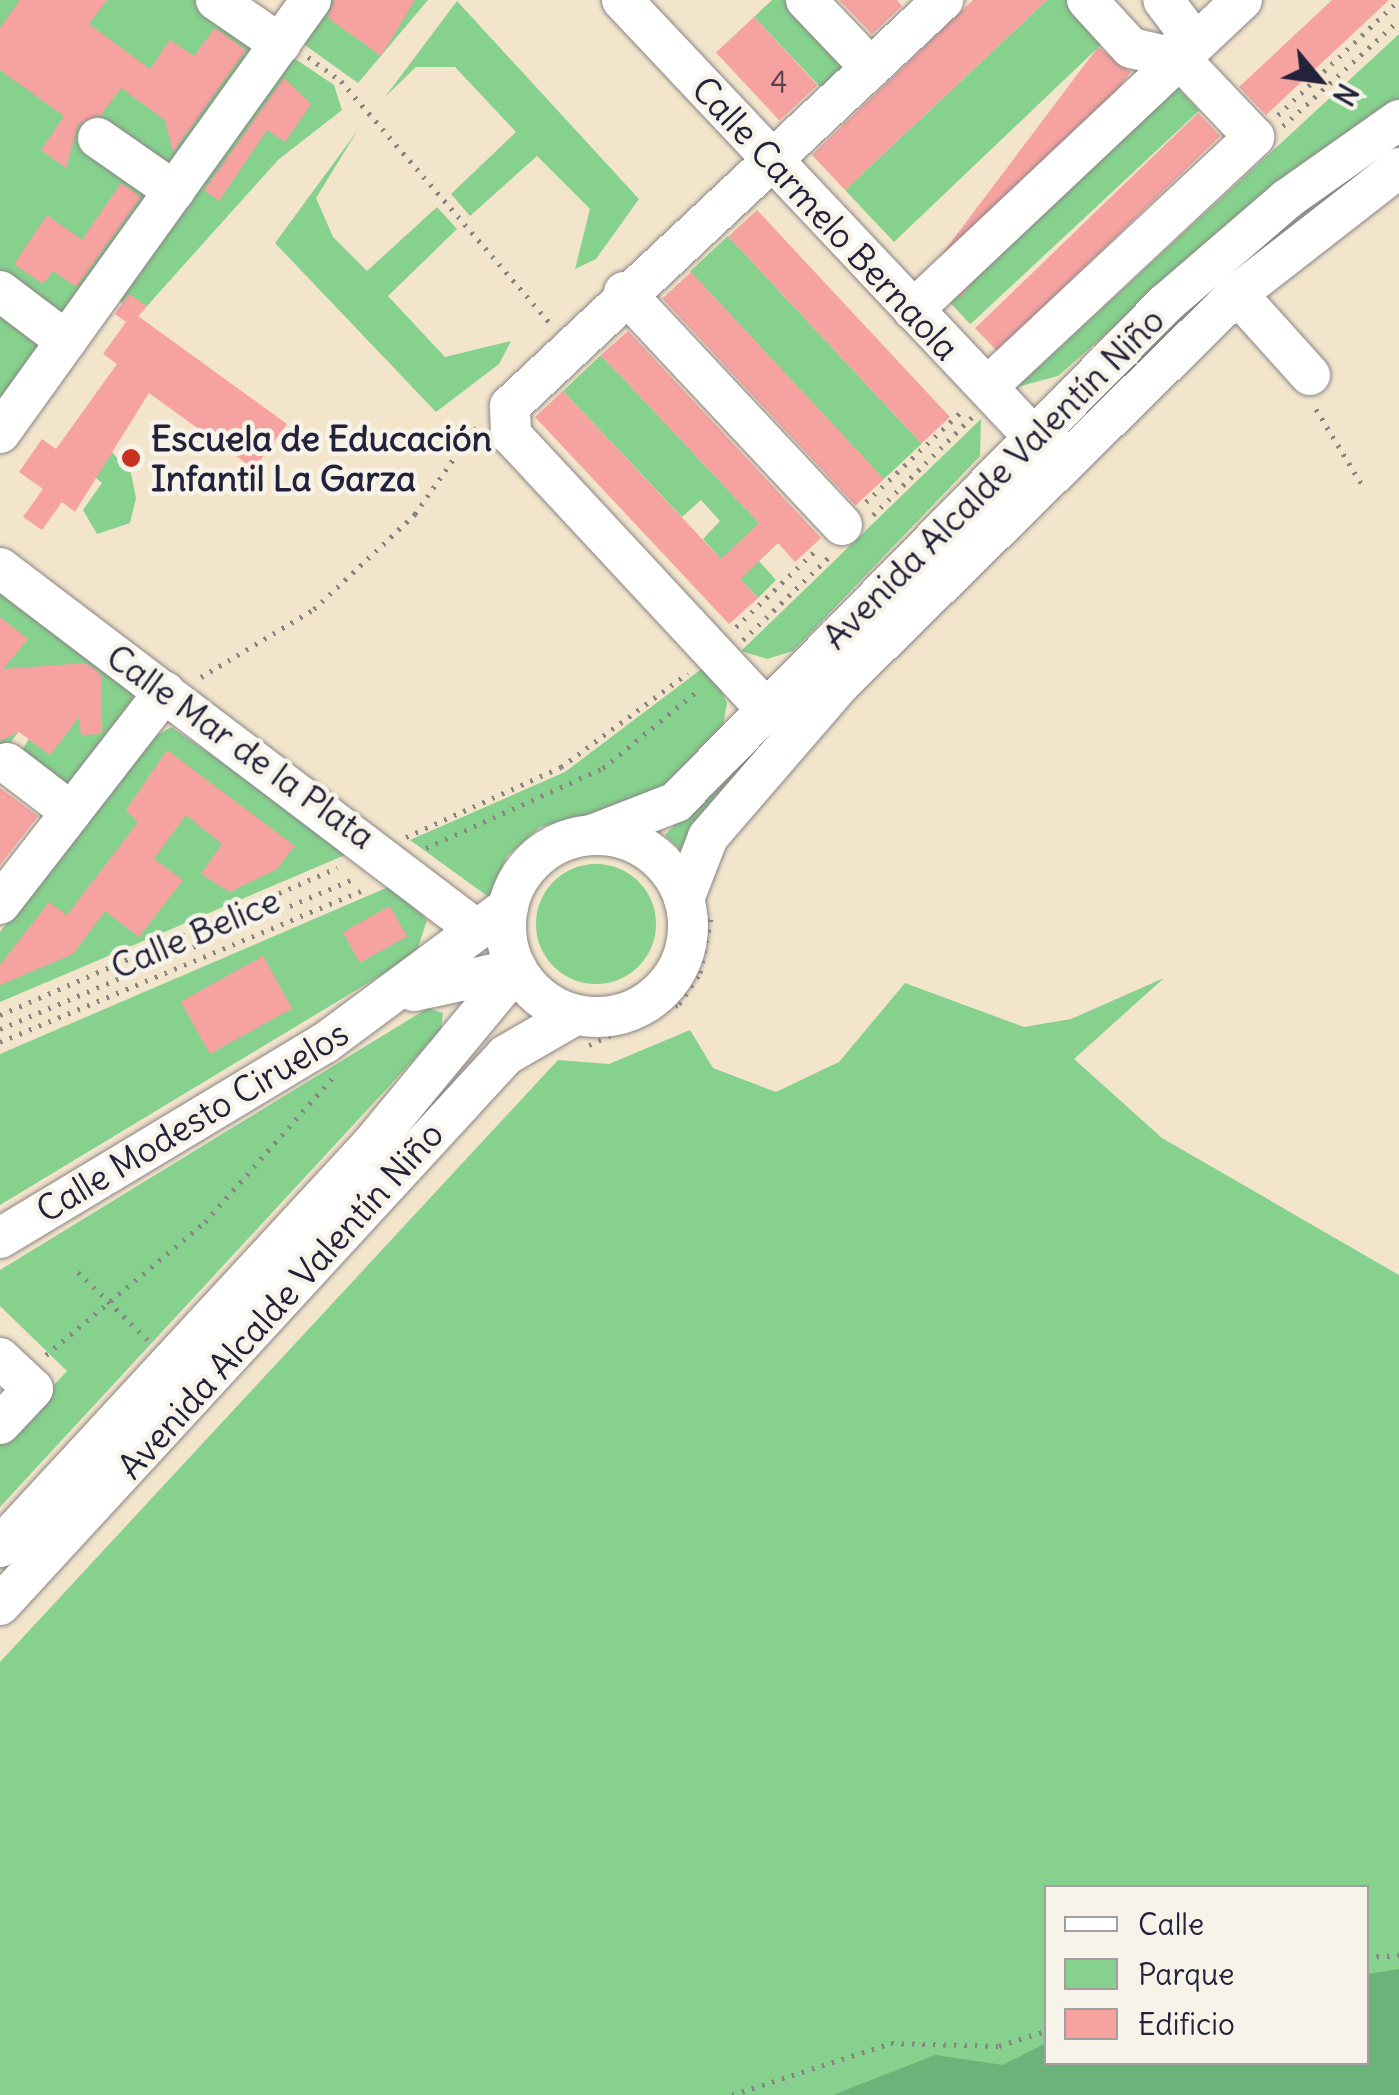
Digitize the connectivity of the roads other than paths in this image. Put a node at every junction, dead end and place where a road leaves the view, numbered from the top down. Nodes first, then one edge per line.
1 (216, 0) edge
2 (310, 0) edge
3 (622, 0) edge
4 (806, 0) edge
5 (944, 0) edge
6 (1087, 0) edge
7 (1163, 0) edge
8 (1242, 0) edge
9 (281, 42) junction
10 (1180, 59) junction
11 (871, 68) junction
12 (1399, 120) edge
13 (98, 138) dead end
14 (772, 161) junction
15 (1399, 168) edge
16 (174, 190) junction
17 (0, 291) edge
18 (624, 292) junction
19 (1237, 294) junction
20 (913, 310) junction
21 (66, 341) junction
22 (1310, 375) road end
23 (998, 384) junction
24 (0, 432) edge
25 (1031, 434) junction
26 (845, 535) road end
27 (0, 568) edge
28 (165, 691) junction
29 (766, 708) junction
30 (7, 763) dead end
31 (71, 812) junction
32 (594, 834) junction
33 (684, 900) junction
34 (0, 904) edge
35 (493, 918) junction
36 (516, 969) junction
37 (431, 984) junction
38 (384, 1004) junction
39 (575, 1014) junction
40 (466, 1037) junction
41 (0, 1238) edge
42 (18, 1375) edge
43 (0, 1424) edge
44 (0, 1547) edge
45 (0, 1605) edge

1 - 9 street
2 - 9 street
3 - 14 street, Calle Carmelo Bernaola
4 - 11 street
5 - 11 street
6 - 10 street
7 - 10 street
8 - 10 street
9 - 16 street
10 - 20 street
10 - 23 street
11 - 14 street
12 - 25 street, Avenida Alcalde Valentín Niño
13 - 16 street
14 - 18 street
14 - 20 street, Calle Carmelo Bernaola
15 - 19 street, Avenida Alcalde Valentín Niño
16 - 21 street
17 - 21 street
18 - 26 street
18 - 29 street
19 - 22 street
19 - 33 street, Avenida Alcalde Valentín Niño
20 - 23 street, Calle Carmelo Bernaola
21 - 24 street
23 - 25 street, Calle Carmelo Bernaola
25 - 29 street, Avenida Alcalde Valentín Niño
27 - 28 street, Calle Mar de la Plata
28 - 31 street
28 - 35 street, Calle Mar de la Plata
29 - 32 street, Avenida Alcalde Valentín Niño
30 - 31 street
31 - 34 street
32 - 33 street
32 - 35 street
33 - 39 street
35 - 36 street
35 - 38 street, Calle Modesto Ciruelos
36 - 37 street, Calle Modesto Ciruelos
36 - 39 street
36 - 40 street, Avenida Alcalde Valentín Niño
37 - 38 street, Calle Modesto Ciruelos
37 - 40 street
38 - 41 street, Calle Modesto Ciruelos
39 - 45 street, Avenida Alcalde Valentín Niño
40 - 44 street, Avenida Alcalde Valentín Niño
42 - 43 street

